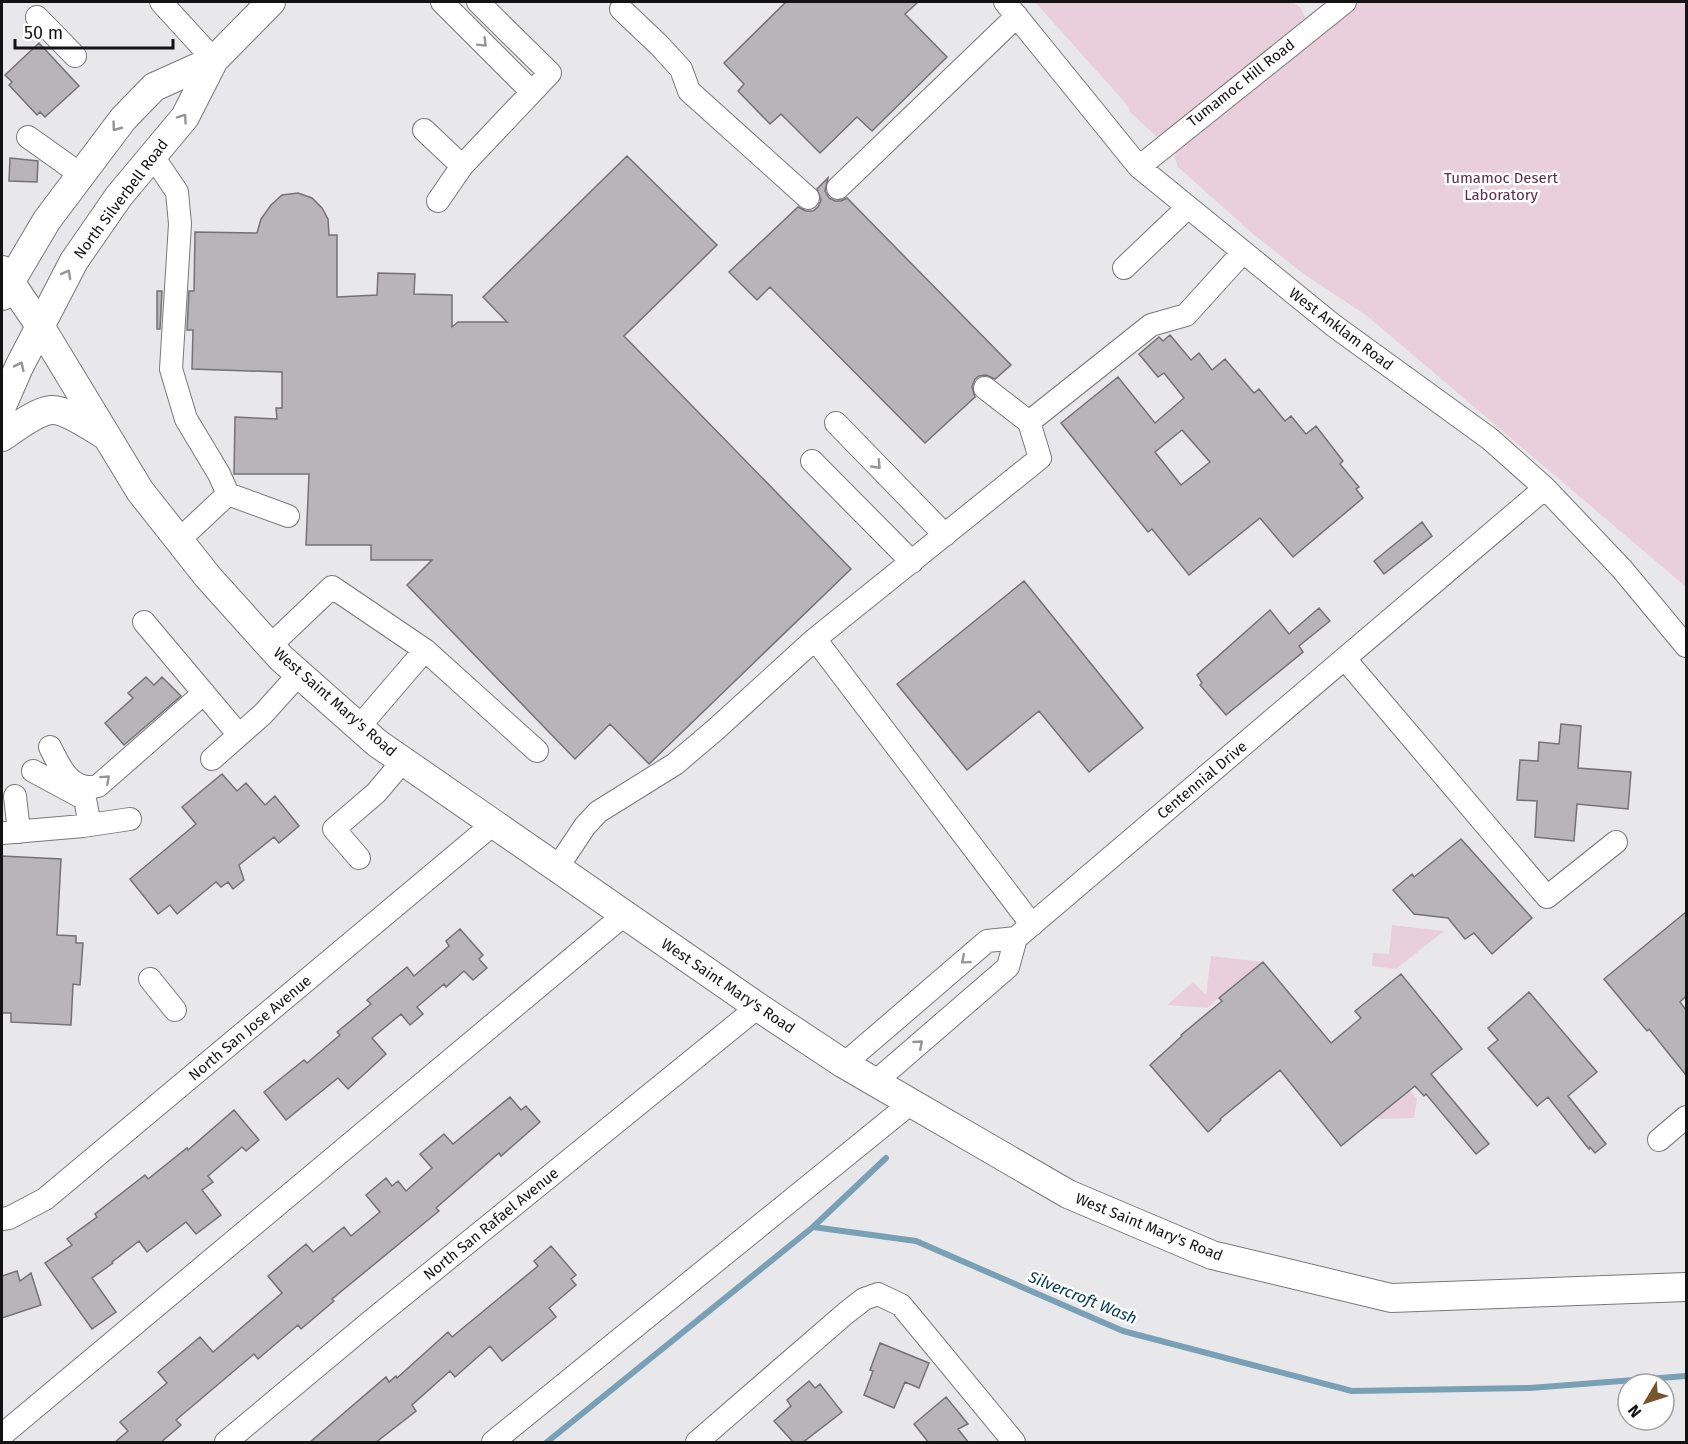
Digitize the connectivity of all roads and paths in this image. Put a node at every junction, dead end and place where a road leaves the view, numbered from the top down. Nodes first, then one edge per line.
1 (161, 2) edge
2 (271, 2) edge
3 (442, 2) edge
4 (478, 2) edge
5 (1345, 2) edge
6 (621, 9) dead end
7 (1011, 9) edge
8 (37, 17) dead end
9 (75, 56) dead end
10 (214, 60) junction
11 (532, 92) junction
12 (424, 130) dead end
13 (28, 136) dead end
14 (152, 155) junction
15 (462, 166) junction
16 (1139, 167) junction
17 (80, 174) junction
18 (838, 188) dead end
19 (808, 198) dead end
20 (438, 201) dead end
21 (1188, 207) junction
22 (1243, 252) junction
23 (1124, 268) dead end
24 (4, 283) edge
25 (40, 326) junction
26 (985, 388) dead end
27 (2, 406) edge
28 (1029, 422) junction
29 (836, 423) dead end
30 (2, 436) edge
31 (107, 436) junction
32 (812, 460) dead end
33 (1545, 488) junction
34 (228, 494) junction
35 (288, 516) dead end
36 (945, 535) junction
37 (179, 540) junction
38 (912, 562) junction
39 (144, 622) dead end
40 (815, 639) junction
41 (270, 646) junction
42 (1686, 646) edge
43 (425, 650) junction
44 (1345, 659) junction
45 (299, 674) junction
46 (204, 693) junction
47 (358, 727) junction
48 (238, 735) junction
49 (50, 747) dead end
50 (537, 751) dead end
51 (212, 759) dead end
52 (403, 761) junction
53 (33, 771) dead end
54 (15, 796) dead end
55 (130, 819) dead end
56 (90, 825) junction
57 (492, 825) junction
58 (10, 832) edge
59 (1616, 842) dead end
60 (359, 858) dead end
61 (557, 868) junction
62 (624, 915) junction
63 (1024, 931) junction
64 (150, 979) dead end
65 (758, 1007) junction
66 (175, 1010) dead end
67 (844, 1064) junction
68 (875, 1082) junction
69 (910, 1103) junction
70 (1686, 1117) edge
71 (1659, 1140) dead end
72 (2, 1219) edge
73 (1686, 1287) edge
74 (2, 1435) edge
75 (226, 1443) edge
76 (493, 1443) edge
77 (697, 1443) edge
78 (1014, 1443) edge

1 - 10 street
2 - 10 main road, North Silverbell Road
3 -> 11 street
4 - 11 street
5 - 16 street, Tumamoc Hill Road
6 - 19 street
7 - 16 street, West Anklam Road
7 - 18 street
8 - 9 street
14 -> 10 main road, North Silverbell Road
10 -> 17 main road, North Silverbell Road
11 - 15 street
12 - 15 street
13 - 17 street
25 -> 14 main road, North Silverbell Road
14 - 34 street
15 - 20 street
16 - 21 street, West Anklam Road
17 - 24 main road, North Silverbell Road
21 - 22 street, West Anklam Road
21 - 23 street
22 - 28 street
22 - 33 street, West Anklam Road
24 - 25 main road, West Saint Mary's Road
27 -> 25 main road, North Silverbell Road
25 - 31 main road, West Saint Mary's Road
26 - 28 street
28 - 36 street
29 -> 36 street
30 - 31 main road
31 - 37 main road, West Saint Mary's Road
32 - 38 street
33 - 42 street, West Anklam Road
33 - 44 street, Centennial Drive
34 - 35 street
34 - 37 street
36 - 38 street
37 - 41 main road, West Saint Mary's Road
38 - 40 street
39 - 46 street
40 - 61 street
40 - 63 street
41 - 43 street
41 - 45 main road, West Saint Mary's Road
43 - 47 street
43 - 50 street
44 - 59 street
44 - 63 street, Centennial Drive
45 - 47 main road, West Saint Mary's Road
45 - 48 street
46 - 48 street
49 -> 46 street
47 - 52 main road, West Saint Mary's Road
48 - 51 street
52 - 57 main road, West Saint Mary's Road
52 - 60 street
53 - 56 street
54 - 58 street
55 - 56 street
56 - 58 street
57 - 61 main road, West Saint Mary's Road
57 - 72 street, North San Jose Avenue
61 - 62 main road, West Saint Mary's Road
62 - 65 main road, West Saint Mary's Road
62 - 74 street
63 -> 67 street
68 -> 63 street
64 - 66 street
65 - 67 main road, West Saint Mary's Road
65 - 75 street, North San Rafael Avenue
67 - 68 main road, West Saint Mary's Road
68 - 69 main road, West Saint Mary's Road
69 - 73 main road, West Saint Mary's Road
69 - 76 street
70 - 71 street
77 - 78 street

